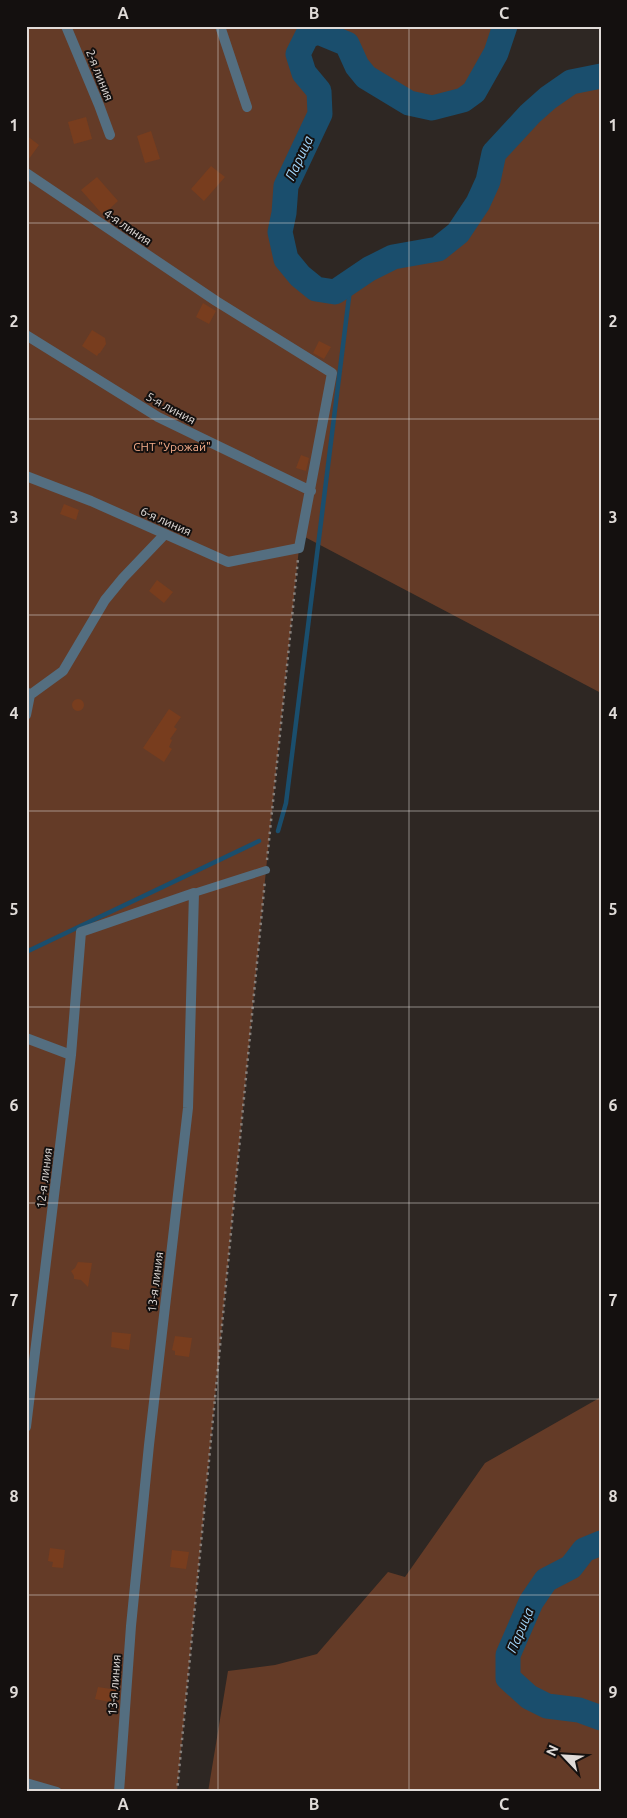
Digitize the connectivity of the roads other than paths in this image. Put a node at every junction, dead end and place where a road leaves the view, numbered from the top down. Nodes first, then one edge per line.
1 (66, 26) edge
2 (220, 26) edge
3 (247, 107) dead end
4 (110, 135) dead end
5 (26, 173) edge
6 (26, 335) edge
7 (26, 476) edge
8 (311, 491) junction
9 (165, 534) junction
10 (28, 694) edge
11 (26, 715) edge
12 (266, 870) road end
13 (194, 893) junction
14 (26, 1038) edge
15 (71, 1055) junction
16 (26, 1427) edge
17 (26, 1783) edge
18 (57, 1792) edge
19 (119, 1792) edge

1 - 4 street, 2-я линия
2 - 3 street
5 - 8 street, 4-я линия
6 - 8 street, 5-я линия
7 - 9 street, 6-я линия
8 - 9 street, 6-я линия
9 - 10 street
10 - 11 street
12 - 13 lane
13 - 15 street, 12-я линия
13 - 19 street, 13-я линия
14 - 15 street
15 - 16 street, 12-я линия
17 - 18 street

